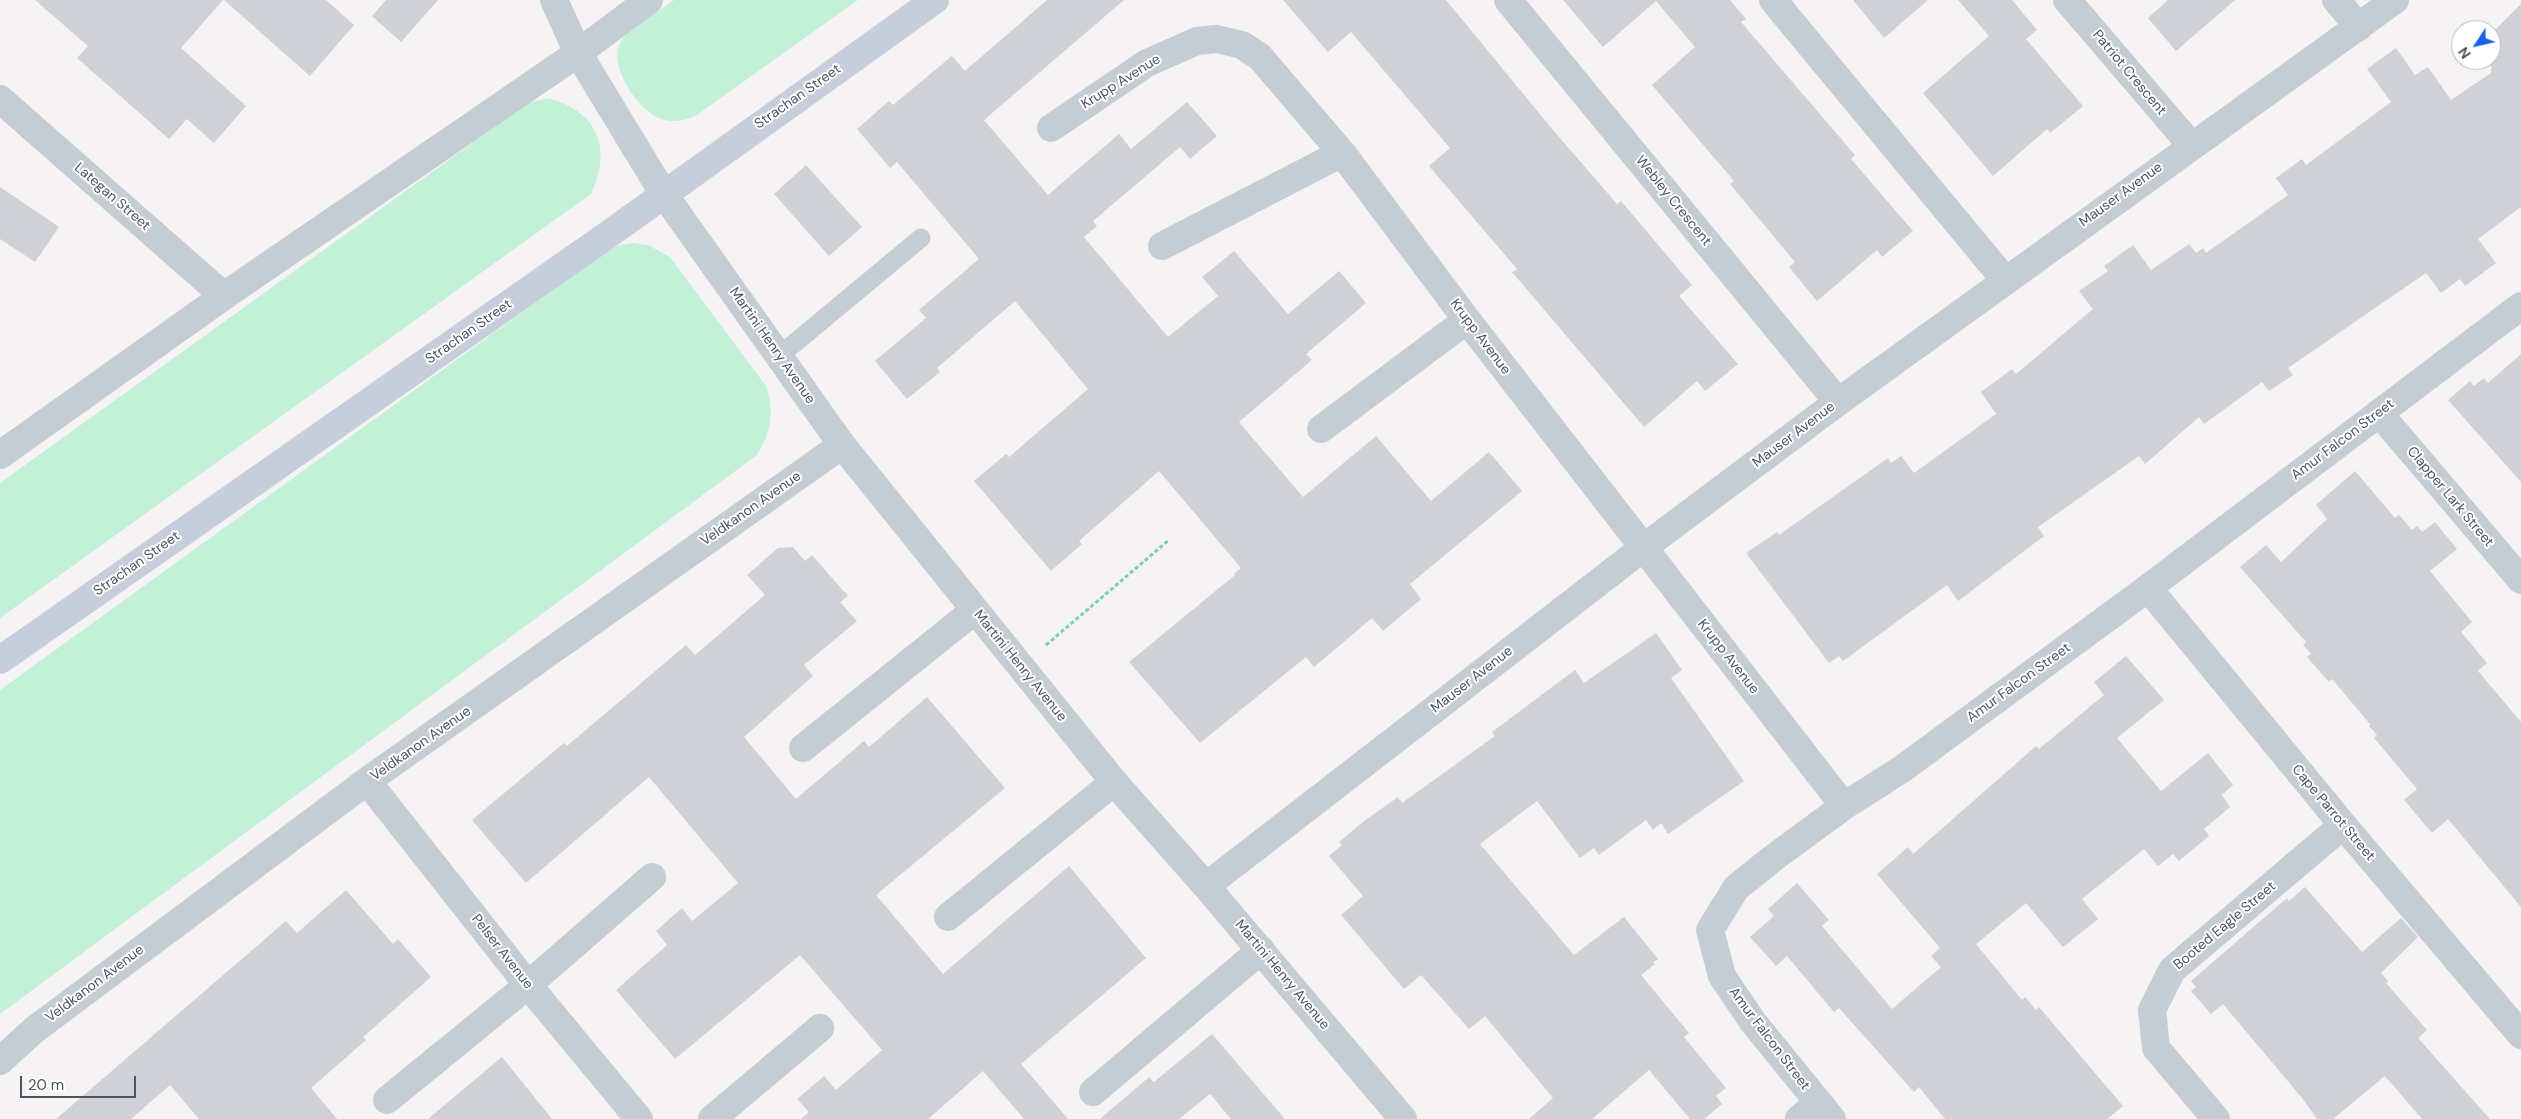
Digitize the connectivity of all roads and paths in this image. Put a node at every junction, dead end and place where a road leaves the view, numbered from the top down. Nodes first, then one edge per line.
1 (554, 0) edge
2 (649, 0) edge
3 (935, 0) edge
4 (1508, 0) edge
5 (1773, 0) edge
6 (2067, 0) edge
7 (2336, 0) edge
8 (2395, 0) edge
9 (2359, 27) junction
10 (578, 53) junction
11 (0, 99) edge
12 (1051, 128) dead end
13 (2190, 145) junction
14 (1342, 153) junction
15 (663, 194) junction
16 (921, 238) dead end
17 (1162, 246) dead end
18 (2005, 280) junction
19 (224, 296) junction
20 (2521, 306) edge
21 (1467, 320) junction
22 (779, 356) junction
23 (1838, 402) junction
24 (2378, 413) junction
25 (1321, 429) dead end
26 (842, 445) junction
27 (0, 455) edge
28 (1169, 540) dead end
29 (1642, 548) junction
30 (2521, 580) edge
31 (2148, 588) junction
32 (975, 610) junction
33 (0, 660) edge
34 (1021, 667) junction
35 (803, 748) dead end
36 (368, 782) junction
37 (1114, 782) junction
38 (1844, 806) junction
39 (2343, 825) junction
40 (652, 877) dead end
41 (1206, 886) junction
42 (948, 917) dead end
43 (1261, 950) junction
44 (528, 984) junction
45 (820, 1028) dead end
46 (2521, 1035) edge
47 (4, 1057) edge
48 (1093, 1092) dead end
49 (387, 1100) dead end
50 (1816, 1114) edge
51 (639, 1119) edge
52 (712, 1119) edge
53 (1404, 1119) edge
54 (2216, 1119) edge

1 - 10 street, Martini Henry Avenue
2 - 10 street
3 - 15 street, Strachan Street
4 - 23 street, Webley Crescent
5 - 18 street
6 - 13 street, Patriot Crescent
7 - 9 street
8 - 9 street, Mauser Avenue
9 - 13 street, Mauser Avenue
10 - 15 street, Martini Henry Avenue
10 - 19 street
11 - 19 street, Lategan Street
12 - 14 street, Krupp Avenue
13 - 18 street, Mauser Avenue
14 - 17 street
14 - 21 street, Krupp Avenue
15 - 22 street, Martini Henry Avenue
15 - 33 street, Strachan Street
16 - 22 lane
18 - 23 street, Mauser Avenue
19 - 27 street
20 - 24 street, Amur Falcon Street
21 - 25 street
21 - 29 street, Krupp Avenue
22 - 26 street, Martini Henry Avenue
23 - 29 street, Mauser Avenue
24 - 30 street, Clapper Lark Street
24 - 31 street, Amur Falcon Street
26 - 32 street, Martini Henry Avenue
26 - 36 street, Veldkanon Avenue
28 - 34 path
29 - 38 street, Krupp Avenue
29 - 41 street, Mauser Avenue
31 - 38 street, Amur Falcon Street
31 - 39 street, Cape Parrot Street
32 - 34 street, Martini Henry Avenue
32 - 35 street
34 - 37 street, Martini Henry Avenue
36 - 44 street, Pelser Avenue
36 - 47 street, Veldkanon Avenue
37 - 41 street, Martini Henry Avenue
37 - 42 street
38 - 50 street, Amur Falcon Street
39 - 46 street, Cape Parrot Street
39 - 54 street, Booted Eagle Street
40 - 44 street
41 - 43 street, Martini Henry Avenue
43 - 48 street
43 - 53 street, Martini Henry Avenue
44 - 49 street
44 - 51 street, Pelser Avenue
45 - 52 street

